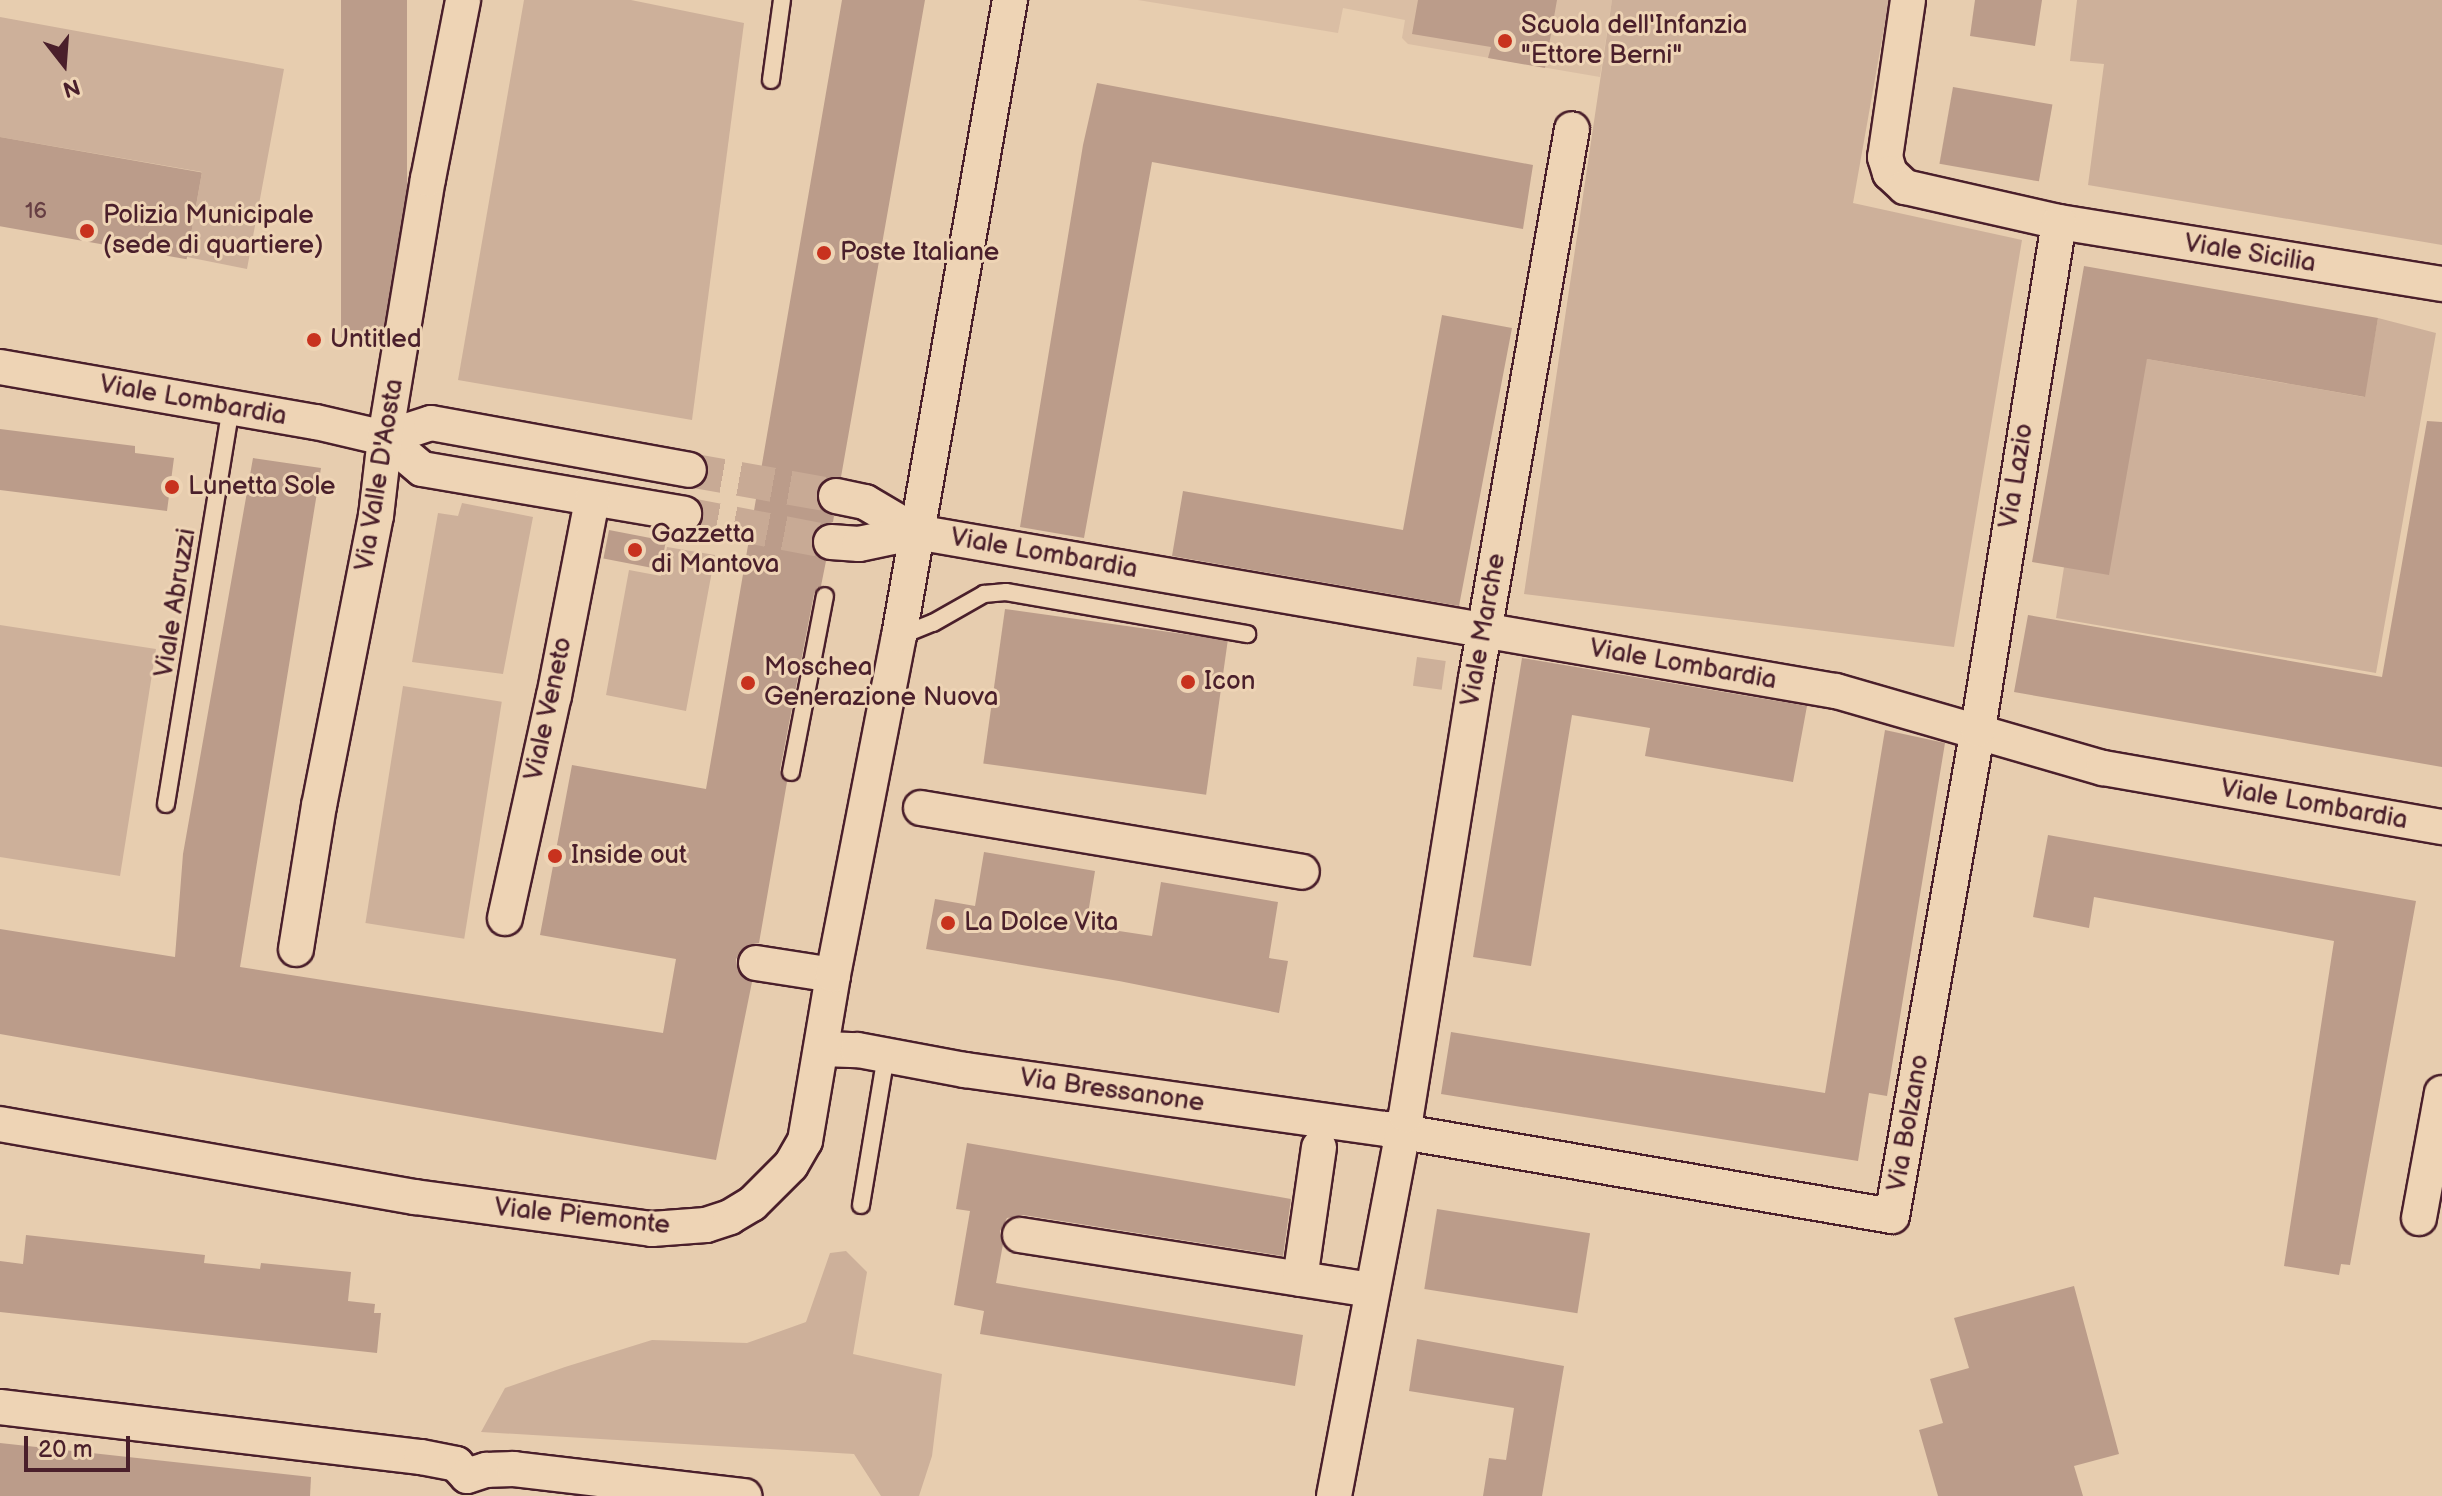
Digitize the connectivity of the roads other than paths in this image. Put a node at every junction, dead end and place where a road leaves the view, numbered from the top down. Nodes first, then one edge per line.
1 (463, 0) edge
2 (782, 0) edge
3 (1010, 0) edge
4 (1908, 0) edge
5 (771, 80) dead end
6 (1572, 129) dead end
7 (2059, 222) junction
8 (2442, 284) edge
9 (0, 367) edge
10 (231, 409) junction
11 (385, 438) junction
12 (689, 470) tunnel mouth
13 (836, 496) tunnel mouth
14 (592, 500) junction
15 (684, 514) tunnel mouth
16 (916, 532) junction
17 (831, 542) tunnel mouth
18 (825, 596) dead end
19 (1484, 630) junction
20 (1247, 634) dead end
21 (899, 636) junction
22 (1978, 729) junction
23 (791, 772) dead end
24 (166, 804) dead end
25 (921, 808) dead end
26 (2442, 827) edge
27 (1302, 872) dead end
28 (505, 918) dead end
29 (296, 949) dead end
30 (756, 963) dead end
31 (833, 975) junction
32 (822, 1049) junction
33 (886, 1056) junction
34 (2442, 1093) edge
35 (0, 1124) edge
36 (1402, 1132) junction
37 (1319, 1147) dead end
38 (861, 1205) dead end
39 (2419, 1218) dead end
40 (1020, 1235) dead end
41 (1300, 1279) junction
42 (1372, 1290) junction
43 (0, 1407) edge
44 (469, 1486) edge
45 (744, 1496) edge
46 (1334, 1496) edge

1 - 11 street, Via Valle D'Aosta
2 - 5 lane
3 - 16 street, Viale Piemonte
4 - 7 street, Viale Sicilia
6 - 19 street, Viale Marche
7 - 8 street, Viale Sicilia
7 - 22 street, Via Lazio
9 - 10 street, Viale Lombardia
10 - 11 street, Viale Lombardia
10 - 24 lane, Viale Abruzzi
11 - 12 street
11 - 14 street, Viale Lombardia
11 - 29 street, Via Valle D'Aosta
13 - 16 street, Viale Lombardia
14 - 15 street, Viale Lombardia
14 - 28 street, Viale Veneto
16 - 17 street, Viale Lombardia
16 - 19 street, Viale Lombardia
16 - 21 street, Viale Piemonte
18 - 23 lane
19 - 22 street, Viale Lombardia
19 - 36 street, Viale Marche
20 - 21 lane
21 - 31 street, Viale Piemonte
22 - 26 street, Viale Lombardia
22 - 36 street, Via Bolzano
25 - 27 street
30 - 31 street
31 - 32 street, Viale Piemonte
32 - 33 street, Via Bressanone
32 - 35 street, Viale Piemonte
33 - 36 street, Via Bressanone
33 - 38 lane
34 - 39 street
36 - 42 street, Viale Marche
37 - 41 street
40 - 41 street
41 - 42 street
42 - 46 street, Viale Marche
43 - 44 street
44 - 45 street

